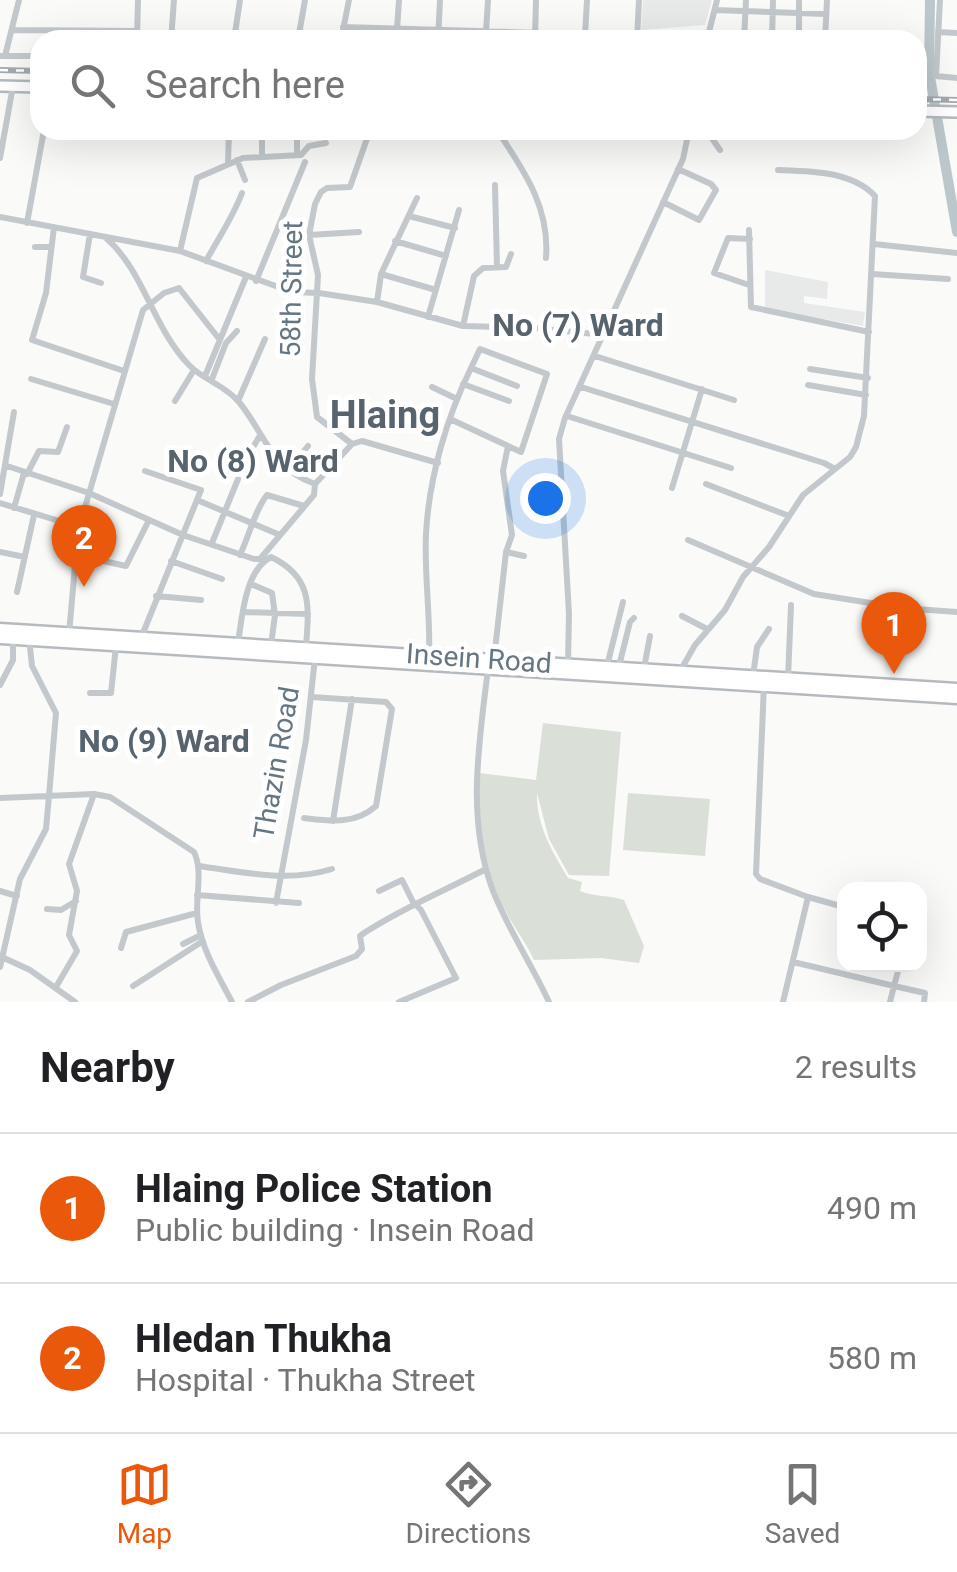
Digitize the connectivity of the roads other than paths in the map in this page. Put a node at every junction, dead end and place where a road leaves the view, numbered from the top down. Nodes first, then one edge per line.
1 (19, 0) edge
2 (138, 0) edge
3 (174, 0) edge
4 (240, 0) edge
5 (305, 0) edge
6 (348, 0) edge
7 (398, 0) edge
8 (440, 0) edge
9 (488, 0) edge
10 (536, 0) edge
11 (587, 0) edge
12 (639, 0) edge
13 (717, 0) edge
14 (746, 0) edge
15 (773, 0) edge
16 (799, 0) edge
17 (826, 0) edge
18 (940, 0) edge
19 (714, 10) junction
20 (746, 11) junction
21 (772, 12) junction
22 (800, 13) junction
23 (826, 14) junction
24 (344, 27) junction
25 (12, 30) junction
26 (137, 30) edge
27 (172, 30) edge
28 (236, 30) edge
29 (300, 30) edge
30 (343, 30) edge
31 (397, 30) junction
32 (438, 30) joint
33 (486, 30) edge
34 (535, 30) edge
35 (585, 30) edge
36 (637, 30) edge
37 (710, 30) edge
38 (745, 30) edge
39 (772, 30) edge
40 (799, 30) edge
41 (825, 30) edge
42 (30, 31) edge
43 (938, 32) junction
44 (957, 34) edge
45 (3, 56) edge
46 (30, 56) edge
47 (957, 78) edge
48 (0, 86) edge
49 (13, 86) junction
50 (30, 87) edge
51 (927, 111) edge
52 (957, 112) edge
53 (42, 140) edge
54 (230, 140) edge
55 (262, 140) edge
56 (297, 140) edge
57 (366, 140) edge
58 (505, 140) edge
59 (686, 140) edge
60 (713, 140) edge
61 (326, 143) dead end
62 (720, 150) dead end
63 (262, 155) junction
64 (296, 155) junction
65 (0, 158) edge
66 (233, 161) junction
67 (305, 162) dead end
68 (678, 169) junction
69 (778, 170) dead end
70 (245, 180) dead end
71 (495, 185) dead end
72 (242, 193) dead end
73 (416, 198) dead end
74 (663, 202) junction
75 (459, 210) dead end
76 (408, 216) junction
77 (0, 217) edge
78 (26, 223) junction
79 (54, 227) junction
80 (454, 228) junction
81 (359, 232) dead end
82 (90, 234) junction
83 (309, 235) junction
84 (104, 237) junction
85 (127, 240) junction
86 (395, 241) junction
87 (874, 244) junction
88 (36, 247) dead end
89 (51, 248) junction
90 (180, 252) junction
91 (957, 253) edge
92 (125, 254) junction
93 (511, 254) dead end
94 (446, 256) junction
95 (546, 258) dead end
96 (206, 261) junction
97 (496, 267) junction
98 (381, 274) junction
99 (872, 274) junction
100 (246, 277) junction
101 (948, 278) dead end
102 (256, 281) junction
103 (101, 283) dead end
104 (749, 286) junction
105 (436, 290) junction
106 (319, 292) junction
107 (377, 302) junction
108 (148, 304) junction
109 (428, 316) junction
110 (463, 326) junction
111 (236, 331) dead end
112 (869, 332) junction
113 (604, 336) junction
114 (265, 339) dead end
115 (220, 340) junction
116 (595, 356) junction
117 (471, 368) junction
118 (810, 368) dead end
119 (194, 370) junction
120 (124, 372) junction
121 (208, 377) junction
122 (31, 378) dead end
123 (868, 378) junction
124 (463, 384) junction
125 (808, 385) dead end
126 (517, 386) dead end
127 (580, 387) junction
128 (432, 388) dead end
129 (702, 389) junction
130 (866, 395) junction
131 (457, 398) junction
132 (734, 400) dead end
133 (176, 401) dead end
134 (238, 401) junction
135 (510, 401) dead end
136 (114, 404) junction
137 (14, 412) dead end
138 (567, 416) junction
139 (450, 419) junction
140 (692, 422) junction
141 (66, 427) dead end
142 (260, 436) junction
143 (352, 444) junction
144 (308, 446) dead end
145 (508, 446) junction
146 (252, 449) dead end
147 (683, 454) junction
148 (438, 463) junction
149 (7, 466) junction
150 (730, 468) dead end
151 (835, 469) junction
152 (289, 470) junction
153 (145, 471) dead end
154 (26, 473) junction
155 (238, 479) dead end
156 (315, 484) junction
157 (706, 484) dead end
158 (672, 488) dead end
159 (90, 493) junction
160 (0, 494) edge
161 (197, 500) junction
162 (0, 503) edge
163 (304, 506) junction
164 (14, 508) junction
165 (224, 512) junction
166 (34, 515) junction
167 (789, 516) junction
168 (149, 520) junction
169 (256, 522) junction
170 (79, 526) junction
171 (184, 535) junction
172 (280, 535) junction
173 (688, 540) dead end
174 (212, 543) junction
175 (0, 552) edge
176 (506, 552) junction
177 (240, 554) junction
178 (76, 555) junction
179 (524, 556) dead end
180 (24, 557) junction
181 (171, 561) junction
182 (752, 566) junction
183 (222, 579) dead end
184 (251, 584) junction
185 (16, 592) dead end
186 (156, 596) junction
187 (200, 600) dead end
188 (623, 602) dead end
189 (790, 605) dead end
190 (243, 612) junction
191 (957, 612) edge
192 (308, 614) junction
193 (275, 615) junction
194 (682, 616) dead end
195 (634, 618) dead end
196 (0, 629) edge
197 (769, 629) dead end
198 (708, 630) junction
199 (29, 636) junction
200 (650, 636) dead end
201 (0, 638) edge
202 (68, 638) junction
203 (140, 638) junction
204 (13, 639) junction
205 (116, 641) junction
206 (238, 643) junction
207 (271, 645) junction
208 (313, 651) junction
209 (429, 660) junction
210 (490, 663) junction
211 (566, 667) junction
212 (612, 668) junction
213 (636, 670) junction
214 (679, 675) junction
215 (788, 680) junction
216 (761, 681) junction
217 (0, 685) edge
218 (957, 689) edge
219 (885, 690) junction
220 (936, 692) junction
221 (90, 693) dead end
222 (312, 697) junction
223 (957, 698) edge
224 (352, 700) junction
225 (94, 794) junction
226 (50, 796) junction
227 (0, 798) edge
228 (304, 818) dead end
229 (333, 822) junction
230 (198, 866) junction
231 (486, 868) junction
232 (332, 870) dead end
233 (280, 877) junction
234 (0, 890) edge
235 (379, 891) dead end
236 (197, 895) junction
237 (17, 896) junction
238 (808, 897) junction
239 (76, 900) junction
240 (414, 902) junction
241 (276, 903) junction
242 (299, 903) dead end
243 (837, 904) edge
244 (46, 909) dead end
245 (197, 913) junction
246 (202, 938) junction
247 (183, 944) dead end
248 (122, 948) dead end
249 (793, 962) junction
250 (2, 963) edge
251 (898, 972) edge
252 (133, 986) dead end
253 (894, 986) junction
254 (56, 987) junction
255 (73, 1001) edge
256 (232, 1002) edge
257 (248, 1002) edge
258 (399, 1002) edge
259 (549, 1002) edge
260 (783, 1002) edge
261 (890, 1002) edge
262 (924, 1002) edge

1 - 25 street
2 - 26 street
3 - 27 street
4 - 28 street
5 - 29 street
6 - 24 street
7 - 31 street
8 - 32 street
9 - 33 street
10 - 34 street
11 - 35 street
12 - 36 street
13 - 19 street
14 - 20 street
15 - 21 street
16 - 22 street
17 - 23 street
18 - 43 street
19 - 20 street
19 - 37 street
20 - 21 street
20 - 38 street
21 - 22 street
21 - 39 street
22 - 23 street
22 - 40 street
23 - 41 street
24 - 30 street
24 - 31 street
25 - 42 street
25 - 45 street
31 - 32 street
43 - 44 street
43 - 47 street
45 - 46 street
48 - 49 main road
49 - 50 main road
49 - 65 street
51 - 52 main road
53 - 78 street
54 - 66 street
55 - 63 street
56 - 64 street
57 - 83 street, 58th Street
58 - 95 street
59 - 68 street
60 - 62 street
61 - 64 street
63 - 64 street
63 - 66 street
66 - 70 street
66 - 90 street
67 - 102 street
68 - 74 street
68 - 74 street
69 - 87 street
71 - 97 street
72 - 96 street
73 - 76 street
74 - 113 street
75 - 80 street
76 - 80 street
76 - 86 street
77 - 78 street
78 - 79 street
79 - 82 street
79 - 89 street
80 - 94 street
81 - 83 street
82 - 84 street
82 - 103 street
83 - 106 street, 58th Street
84 - 85 street
84 - 92 street
85 - 90 street
85 - 92 street
86 - 94 street
86 - 98 street
87 - 91 street
87 - 99 street
88 - 89 street
89 - 120 street
90 - 96 street
92 - 108 street
93 - 97 street
94 - 105 street
96 - 100 street
97 - 110 street
98 - 105 street
98 - 107 street
99 - 101 street
99 - 112 street
100 - 102 street
100 - 115 street
102 - 106 street
104 - 104 street
104 - 112 street
105 - 109 street
106 - 107 street
106 - 143 street, 58th Street
107 - 109 street
108 - 115 street
108 - 119 street
108 - 120 street
109 - 110 street
110 - 113 street
111 - 121 street
112 - 123 street
113 - 116 street
114 - 134 street
115 - 121 street
116 - 127 street
116 - 129 street
117 - 124 street
117 - 126 street
117 - 145 street
118 - 123 street
119 - 121 street
119 - 133 street
120 - 136 street
121 - 134 street
122 - 136 street
123 - 130 street
124 - 131 street
124 - 135 street
125 - 130 street
127 - 138 street
127 - 140 street
128 - 131 street
129 - 132 street
129 - 140 street
130 - 151 street
131 - 139 street
134 - 142 street
136 - 159 street
137 - 149 street
138 - 147 street
138 - 211 street
139 - 145 street
139 - 148 street
140 - 147 street
140 - 151 street
141 - 154 street
142 - 146 street
142 - 152 street
143 - 148 street
143 - 156 street
144 - 152 street
145 - 176 street
147 - 150 street
147 - 158 street
148 - 209 street
149 - 154 street
149 - 160 street
151 - 167 street
152 - 156 street
153 - 161 street
154 - 159 street
154 - 164 street
155 - 165 street
156 - 163 street
157 - 167 street
159 - 168 street
159 - 170 street
161 - 165 street
161 - 171 street
162 - 164 street
163 - 169 street
163 - 172 street
164 - 166 street
165 - 169 street
165 - 174 street
166 - 170 street
166 - 180 street
167 - 182 street
168 - 171 street
168 - 178 street
169 - 172 street
169 - 177 street
170 - 178 street
171 - 174 street
171 - 181 street
172 - 177 street
173 - 182 street
174 - 177 street
175 - 180 street
176 - 179 street
176 - 210 street
178 - 202 street
180 - 185 street
181 - 183 street
181 - 186 street
182 - 191 street
182 - 198 street
184 - 190 street
184 - 192 street
184 - 193 street
186 - 187 street
186 - 203 street
188 - 212 street
189 - 215 street
190 - 193 street
190 - 206 street
192 - 193 street
192 - 208 street, Thazin Road
193 - 207 street
194 - 198 street
195 - 212 street
196 - 199 main road, Insein Road
197 - 216 street
198 - 214 street
199 - 202 main road, Insein Road
199 - 204 main road, Insein Road
199 - 226 street
200 - 213 street
201 - 204 main road, Insein Road
202 - 205 main road, Insein Road
203 - 205 main road, Insein Road
203 - 206 main road, Insein Road
204 - 217 street
205 - 208 main road, Insein Road
205 - 221 street
206 - 207 main road, Insein Road
207 - 208 main road, Insein Road
208 - 209 main road, Insein Road
208 - 222 street, Thazin Road
209 - 210 main road, Insein Road
210 - 211 main road, Insein Road
210 - 231 street
211 - 212 main road, Insein Road
212 - 213 main road, Insein Road
213 - 214 main road, Insein Road
214 - 216 main road, Insein Road
215 - 216 main road, Insein Road
215 - 219 main road, Insein Road
216 - 219 main road, Insein Road
216 - 238 street
218 - 220 main road, Insein Road
219 - 220 main road, Insein Road
220 - 223 main road, Insein Road
222 - 224 street
222 - 233 street, Thazin Road
224 - 229 street
224 - 229 street
225 - 226 street
225 - 230 street
225 - 239 street
226 - 227 street
226 - 237 street
228 - 229 street
230 - 233 street
230 - 236 street
231 - 240 street
231 - 259 street
232 - 233 street
233 - 241 street, Thazin Road
234 - 237 street
235 - 240 street
236 - 241 street
236 - 245 street
237 - 250 street
238 - 243 street
238 - 249 street
239 - 244 street
239 - 254 street
240 - 257 street
240 - 258 street
241 - 242 street
245 - 246 street
245 - 248 street
246 - 247 street
246 - 252 street
246 - 256 street
249 - 253 street
249 - 260 street
250 - 254 street
251 - 253 street
253 - 261 street
253 - 262 street
254 - 255 street

